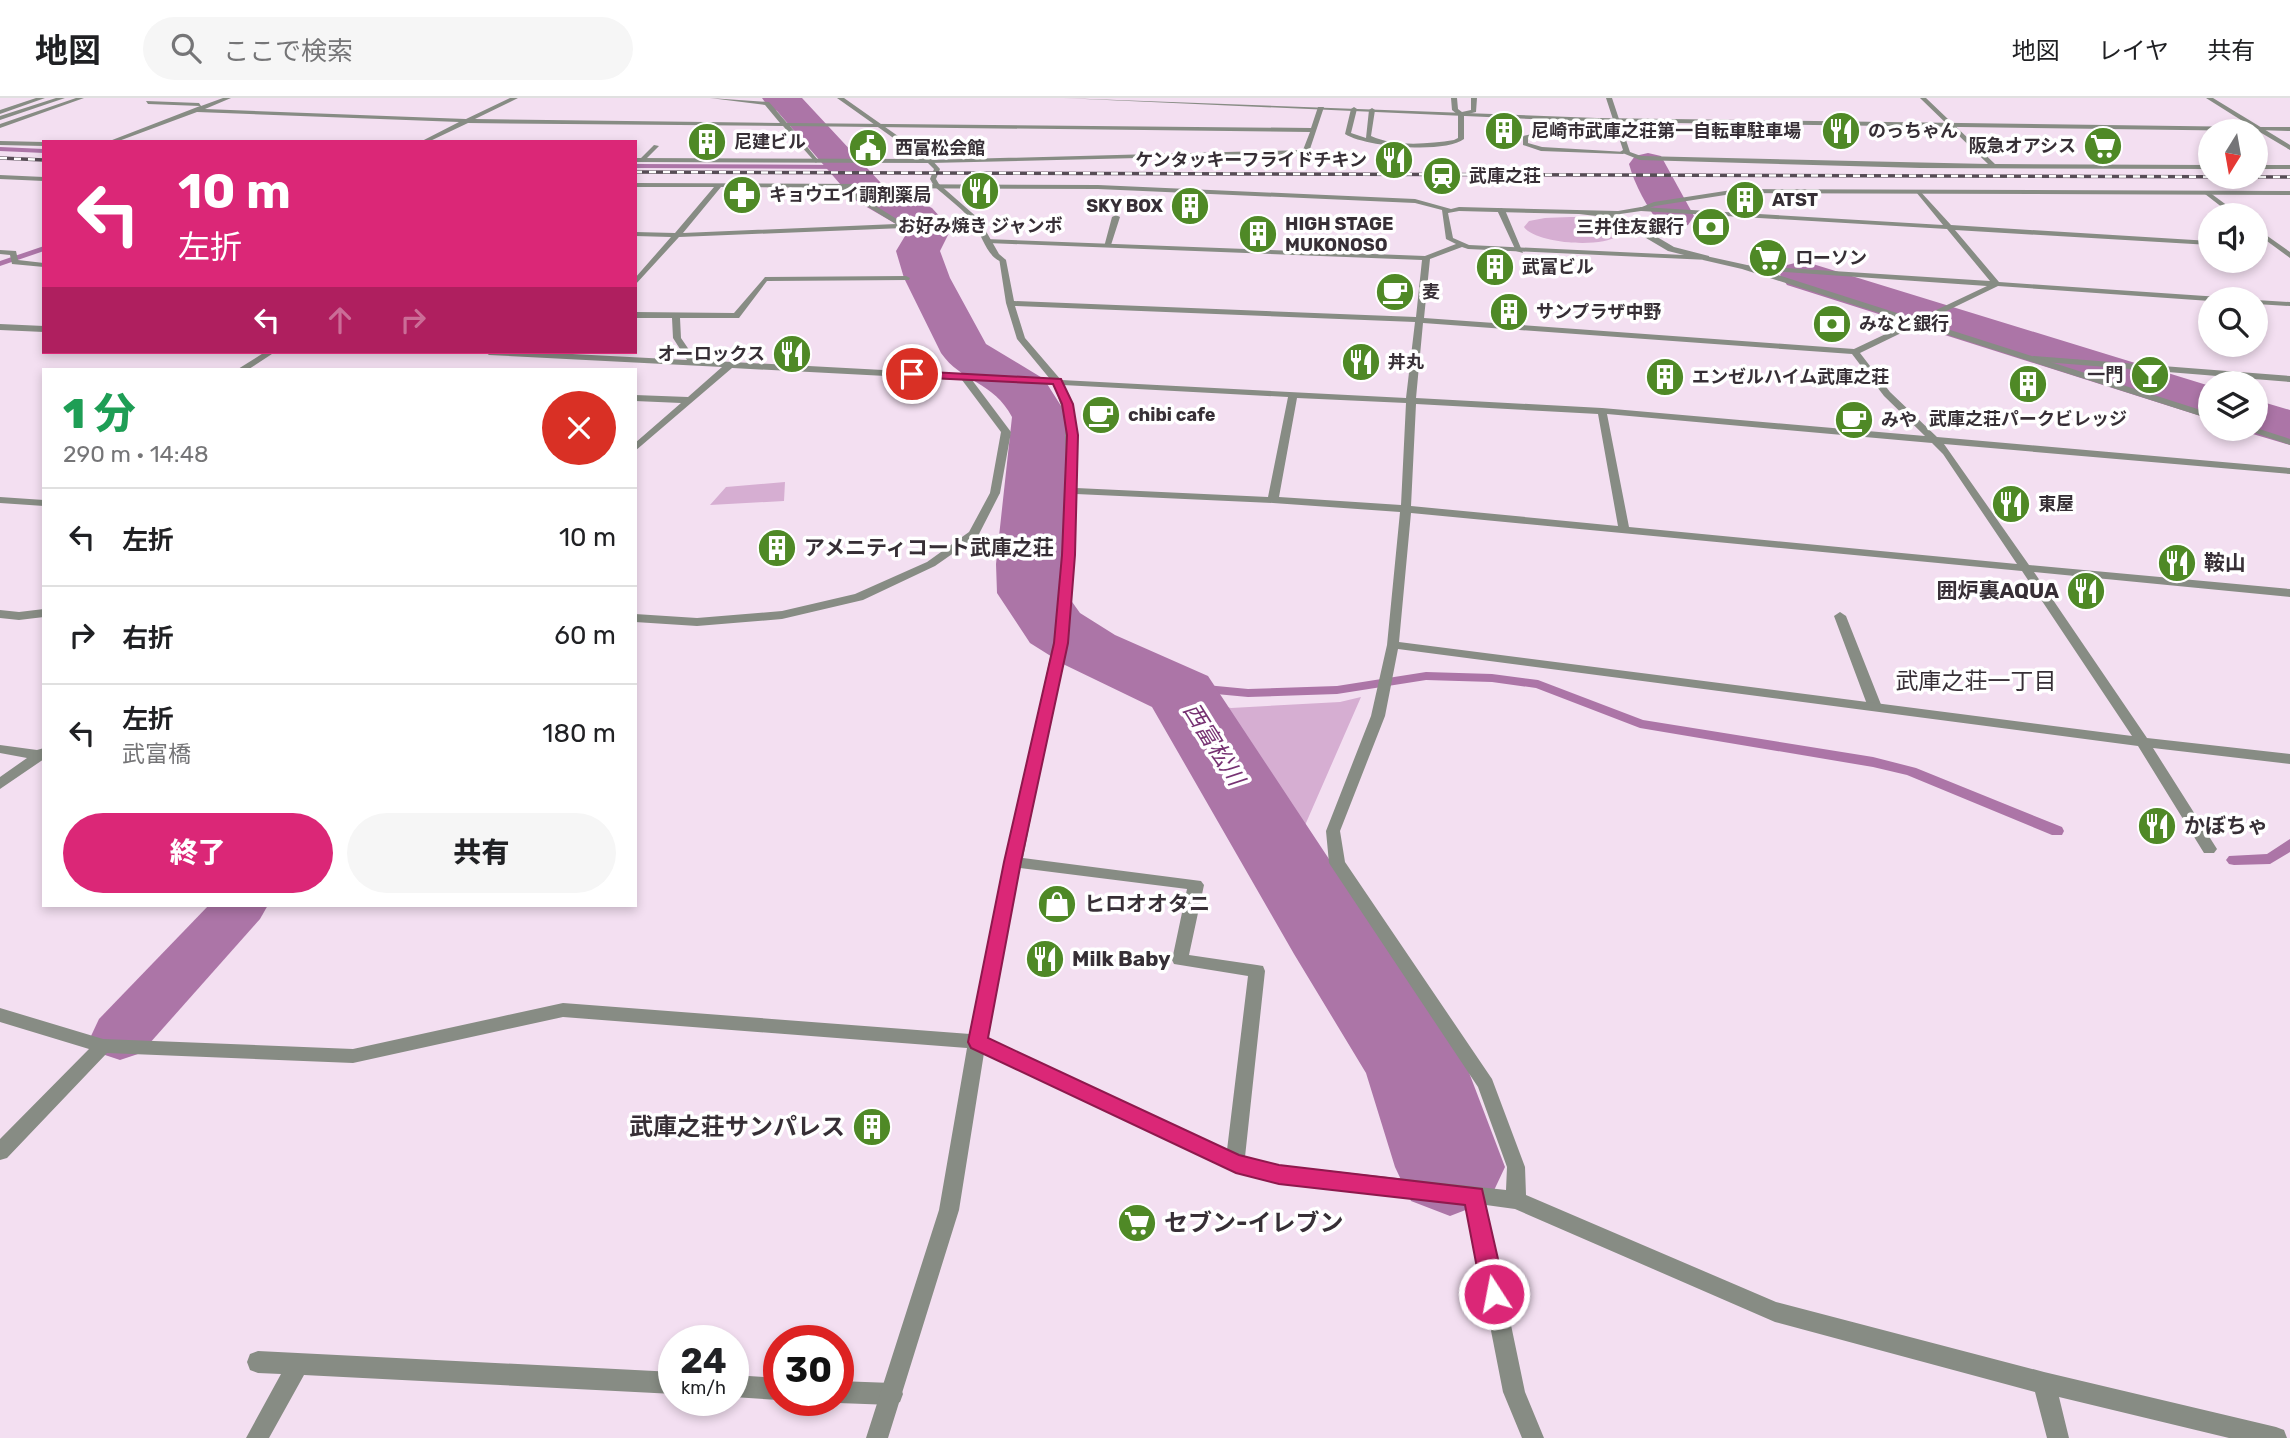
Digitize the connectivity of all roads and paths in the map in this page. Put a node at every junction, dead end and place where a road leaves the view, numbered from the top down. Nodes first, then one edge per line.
1 (42, 98) edge
2 (61, 98) edge
3 (81, 98) edge
4 (228, 98) edge
5 (515, 98) edge
6 (712, 98) edge
7 (840, 98) edge
8 (1066, 98) edge
9 (1318, 98) edge
10 (1454, 98) edge
11 (1474, 98) edge
12 (1609, 98) edge
13 (1923, 98) edge
14 (2209, 98) edge
15 (148, 102) dead end
16 (208, 105) junction
17 (1318, 107) junction
18 (1354, 109) junction
19 (197, 110) junction
20 (1372, 110) junction
21 (0, 111) edge
22 (1461, 114) junction
23 (0, 118) edge
24 (1561, 119) junction
25 (2243, 119) edge
26 (467, 121) junction
27 (1616, 121) junction
28 (788, 125) junction
29 (1951, 125) junction
30 (0, 126) edge
31 (880, 126) junction
32 (2198, 128) edge
33 (2268, 129) edge
34 (2290, 129) edge
35 (1313, 130) junction
36 (2268, 135) edge
37 (115, 140) edge
38 (427, 140) edge
39 (1377, 141) junction
40 (0, 143) edge
41 (42, 144) edge
42 (656, 146) dead end
43 (2290, 148) edge
44 (1622, 152) junction
45 (639, 160) edge
46 (816, 161) junction
47 (930, 161) junction
48 (1993, 166) junction
49 (2198, 167) edge
50 (2268, 167) edge
51 (2290, 167) edge
52 (0, 177) edge
53 (27, 178) junction
54 (42, 179) edge
55 (9, 185) dead end
56 (637, 185) edge
57 (837, 185) junction
58 (719, 186) junction
59 (936, 186) junction
60 (1919, 192) junction
61 (2207, 193) junction
62 (2290, 193) edge
63 (2220, 203) edge
64 (1653, 207) junction
65 (1448, 210) junction
66 (1501, 210) junction
67 (1579, 212) junction
68 (1116, 217) dead end
69 (1632, 227) junction
70 (1949, 227) junction
71 (637, 234) edge
72 (676, 235) junction
73 (2268, 239) edge
74 (988, 241) junction
75 (2198, 242) edge
76 (1107, 245) junction
77 (1461, 245) junction
78 (2268, 247) edge
79 (2278, 247) junction
80 (0, 251) edge
81 (1520, 251) junction
82 (1604, 254) junction
83 (2290, 256) edge
84 (1426, 258) junction
85 (1706, 258) junction
86 (42, 265) edge
87 (1744, 267) junction
88 (906, 278) dead end
89 (637, 281) edge
90 (1997, 284) junction
91 (2198, 298) edge
92 (1010, 303) junction
93 (2268, 303) edge
94 (2290, 304) edge
95 (637, 315) edge
96 (676, 317) junction
97 (1420, 320) junction
98 (1918, 322) junction
99 (0, 327) edge
100 (19, 328) junction
101 (42, 329) edge
102 (0, 337) edge
103 (1855, 352) junction
104 (268, 354) edge
105 (530, 354) edge
106 (2034, 359) junction
107 (693, 362) junction
108 (731, 364) junction
109 (245, 368) edge
110 (965, 377) junction
111 (2290, 379) edge
112 (1057, 381) junction
113 (1293, 393) junction
114 (637, 398) edge
115 (1411, 399) junction
116 (690, 400) junction
117 (1602, 411) junction
118 (2198, 412) edge
119 (2268, 435) edge
120 (1935, 440) junction
121 (2290, 442) edge
122 (637, 447) edge
123 (2290, 471) edge
124 (1071, 491) junction
125 (0, 500) edge
126 (1273, 500) junction
127 (42, 503) edge
128 (1406, 509) junction
129 (1624, 530) junction
130 (2026, 569) junction
131 (2290, 593) edge
132 (42, 613) edge
133 (0, 614) edge
134 (1840, 616) dead end
135 (637, 618) edge
136 (1393, 645) junction
137 (1875, 707) junction
138 (2143, 742) junction
139 (0, 749) edge
140 (42, 753) edge
141 (2290, 759) edge
142 (0, 783) edge
143 (2209, 849) dead end
144 (1013, 862) junction
145 (0, 1015) edge
146 (978, 1042) junction
147 (103, 1046) junction
148 (0, 1152) edge
149 (1236, 1163) junction
150 (1474, 1196) junction
151 (1516, 1200) junction
152 (258, 1362) dead end
153 (298, 1364) junction
154 (658, 1382) edge
155 (2044, 1383) junction
156 (854, 1393) edge
157 (892, 1394) junction
158 (257, 1438) edge
159 (877, 1438) edge
160 (1533, 1438) edge
161 (2058, 1438) edge
162 (2276, 1438) edge

1 - 21 street
2 - 23 street
3 - 30 street
4 - 16 street
5 - 26 street
6 - 28 street
7 - 31 street
8 - 17 street
9 - 17 street
10 - 22 street
11 - 22 street
12 - 27 street
13 - 29 street
14 - 25 street
15 - 16 street
16 - 19 street
17 - 18 street
17 - 35 street
18 - 20 street
18 - 39 street
19 - 26 street
19 - 37 street
20 - 22 street
20 - 39 street
22 - 24 street
22 - 39 street
24 - 27 street
24 - 44 street
26 - 28 street
26 - 38 street
27 - 29 street
27 - 44 street
28 - 31 street
28 - 46 street
29 - 32 street
29 - 48 street
31 - 35 street
31 - 47 street
33 - 34 street
35 - 47 street
36 - 43 street
40 - 41 street
42 - 45 street
44 - 48 street
45 - 46 street
46 - 47 street
47 - 59 street
48 - 49 street
50 - 51 street
52 - 53 street
53 - 54 street
53 - 55 street
56 - 58 street
57 - 58 street
57 - 59 street
57 - 72 street
58 - 72 street
59 - 65 street
59 - 74 street
60 - 61 street
60 - 64 street
60 - 70 street
61 - 62 street
61 - 63 street
64 - 67 street
64 - 70 street
65 - 66 street
65 - 77 street
66 - 67 street
66 - 81 street
67 - 69 street
68 - 76 street
69 - 82 street
69 - 85 street
70 - 75 street
70 - 90 street
71 - 72 street
72 - 89 street
73 - 79 street
74 - 76 street
74 - 92 street
76 - 84 street
77 - 81 street
77 - 84 street
78 - 79 street
79 - 83 street
80 - 86 street
81 - 82 street
82 - 85 street
84 - 97 street
85 - 87 street
87 - 90 street
87 - 98 street
88 - 96 street
90 - 91 street
90 - 98 street
92 - 97 street
92 - 112 street
93 - 94 street
95 - 96 street
96 - 107 street
97 - 103 street
97 - 115 street
98 - 103 street
98 - 106 street
99 - 100 street
100 - 101 street
100 - 102 street
103 - 120 street
104 - 109 street
105 - 107 street
106 - 111 street
106 - 118 street
107 - 108 street
108 - 110 street
108 - 116 street
110 - 112 street
110 - 135 street
112 - 113 street
112 - 124 street
113 - 115 street
113 - 126 street
114 - 116 street
115 - 117 street
115 - 128 street
116 - 122 street
117 - 120 street
117 - 129 street
119 - 121 street
120 - 123 street
120 - 130 street
124 - 126 street
124 - 144 street
125 - 127 street
126 - 128 street
128 - 129 street
128 - 136 street
129 - 130 street
130 - 131 street
130 - 138 street
132 - 133 street
134 - 137 street
136 - 137 street
136 - 151 street
137 - 138 street
138 - 141 street
138 - 143 street
139 - 140 street
140 - 142 street
144 - 146 street
144 - 149 street
145 - 147 street
146 - 147 street
146 - 149 street
146 - 157 street
147 - 148 street
149 - 150 street
150 - 151 street
150 - 160 street
151 - 155 street
152 - 153 street
153 - 154 street
153 - 158 street
155 - 161 street
155 - 162 street
156 - 157 street
157 - 159 street

